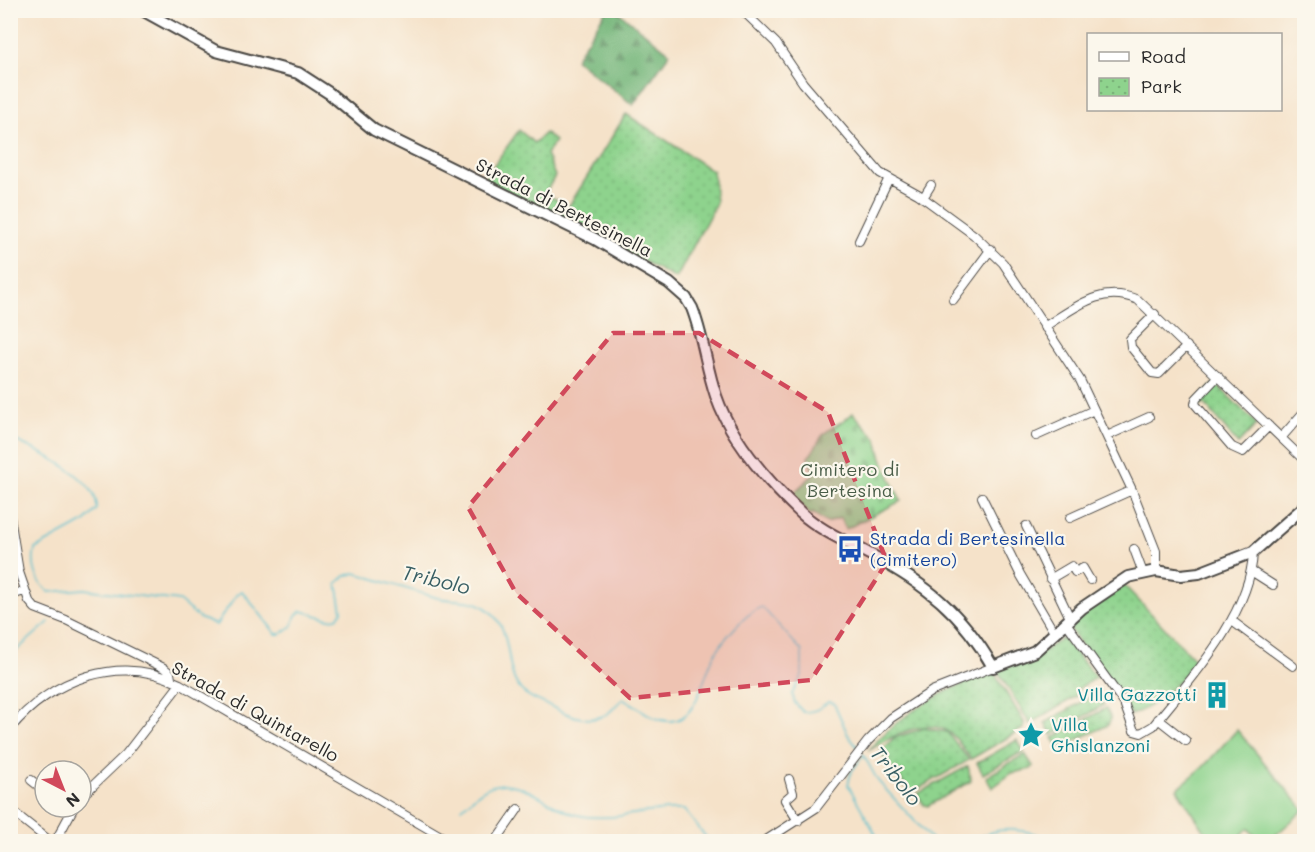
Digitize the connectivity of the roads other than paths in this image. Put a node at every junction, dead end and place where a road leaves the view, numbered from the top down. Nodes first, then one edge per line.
1 (142, 10) edge
2 (741, 10) edge
3 (889, 178) junction
4 (931, 185) dead end
5 (923, 198) junction
6 (859, 241) dead end
7 (991, 249) junction
8 (952, 300) dead end
9 (1155, 314) junction
10 (1044, 327) junction
11 (1187, 346) junction
12 (1218, 376) junction
13 (1094, 410) junction
14 (1303, 413) edge
15 (1149, 417) dead end
16 (1269, 426) junction
17 (1036, 436) dead end
18 (1107, 436) junction
19 (1281, 438) junction
20 (1305, 460) edge
21 (1132, 490) junction
22 (982, 497) dead end
23 (1305, 507) edge
24 (10, 517) edge
25 (1070, 518) dead end
26 (1026, 526) dead end
27 (1134, 549) dead end
28 (1253, 552) junction
29 (1156, 571) junction
30 (1251, 571) junction
31 (1143, 573) junction
32 (1050, 579) junction
33 (1090, 580) dead end
34 (1273, 585) dead end
35 (10, 589) edge
36 (25, 591) junction
37 (1232, 621) junction
38 (1069, 622) junction
39 (1055, 634) junction
40 (1293, 666) dead end
41 (993, 667) junction
42 (171, 678) junction
43 (180, 684) junction
44 (1158, 719) junction
45 (10, 729) edge
46 (1186, 741) dead end
47 (789, 779) dead end
48 (93, 786) edge
49 (518, 809) dead end
50 (12, 812) dead end
51 (65, 819) edge
52 (798, 821) junction
53 (53, 842) edge
54 (451, 842) edge
55 (495, 842) edge
56 (763, 842) edge

1 - 41 street, Strada di Bertesinella
2 - 3 street
3 - 5 street
3 - 6 street
4 - 5 street
5 - 7 street
7 - 8 street
7 - 10 street
9 - 10 street
9 - 11 street
9 - 11 street
10 - 13 street
11 - 12 street
12 - 16 street
12 - 16 street
13 - 17 street
13 - 18 street
14 - 19 street
15 - 18 street
16 - 19 street
18 - 21 street
19 - 20 street
21 - 25 street
21 - 29 street
22 - 39 street
23 - 28 street
24 - 36 street
26 - 32 street
27 - 31 street
28 - 29 street
28 - 30 street
29 - 31 street
30 - 34 street
30 - 37 street
31 - 38 street
32 - 33 street
32 - 38 street
35 - 36 street
36 - 42 street
37 - 40 street
37 - 44 street
38 - 39 street
38 - 44 street
39 - 41 street
41 - 52 street
42 - 43 street, Strada di Quintarello
42 - 45 street, Strada di Quintarello
43 - 48 street
43 - 54 street, Strada di Quintarello
44 - 46 street
47 - 52 street
49 - 55 street
50 - 53 street
51 - 53 street
52 - 56 street

